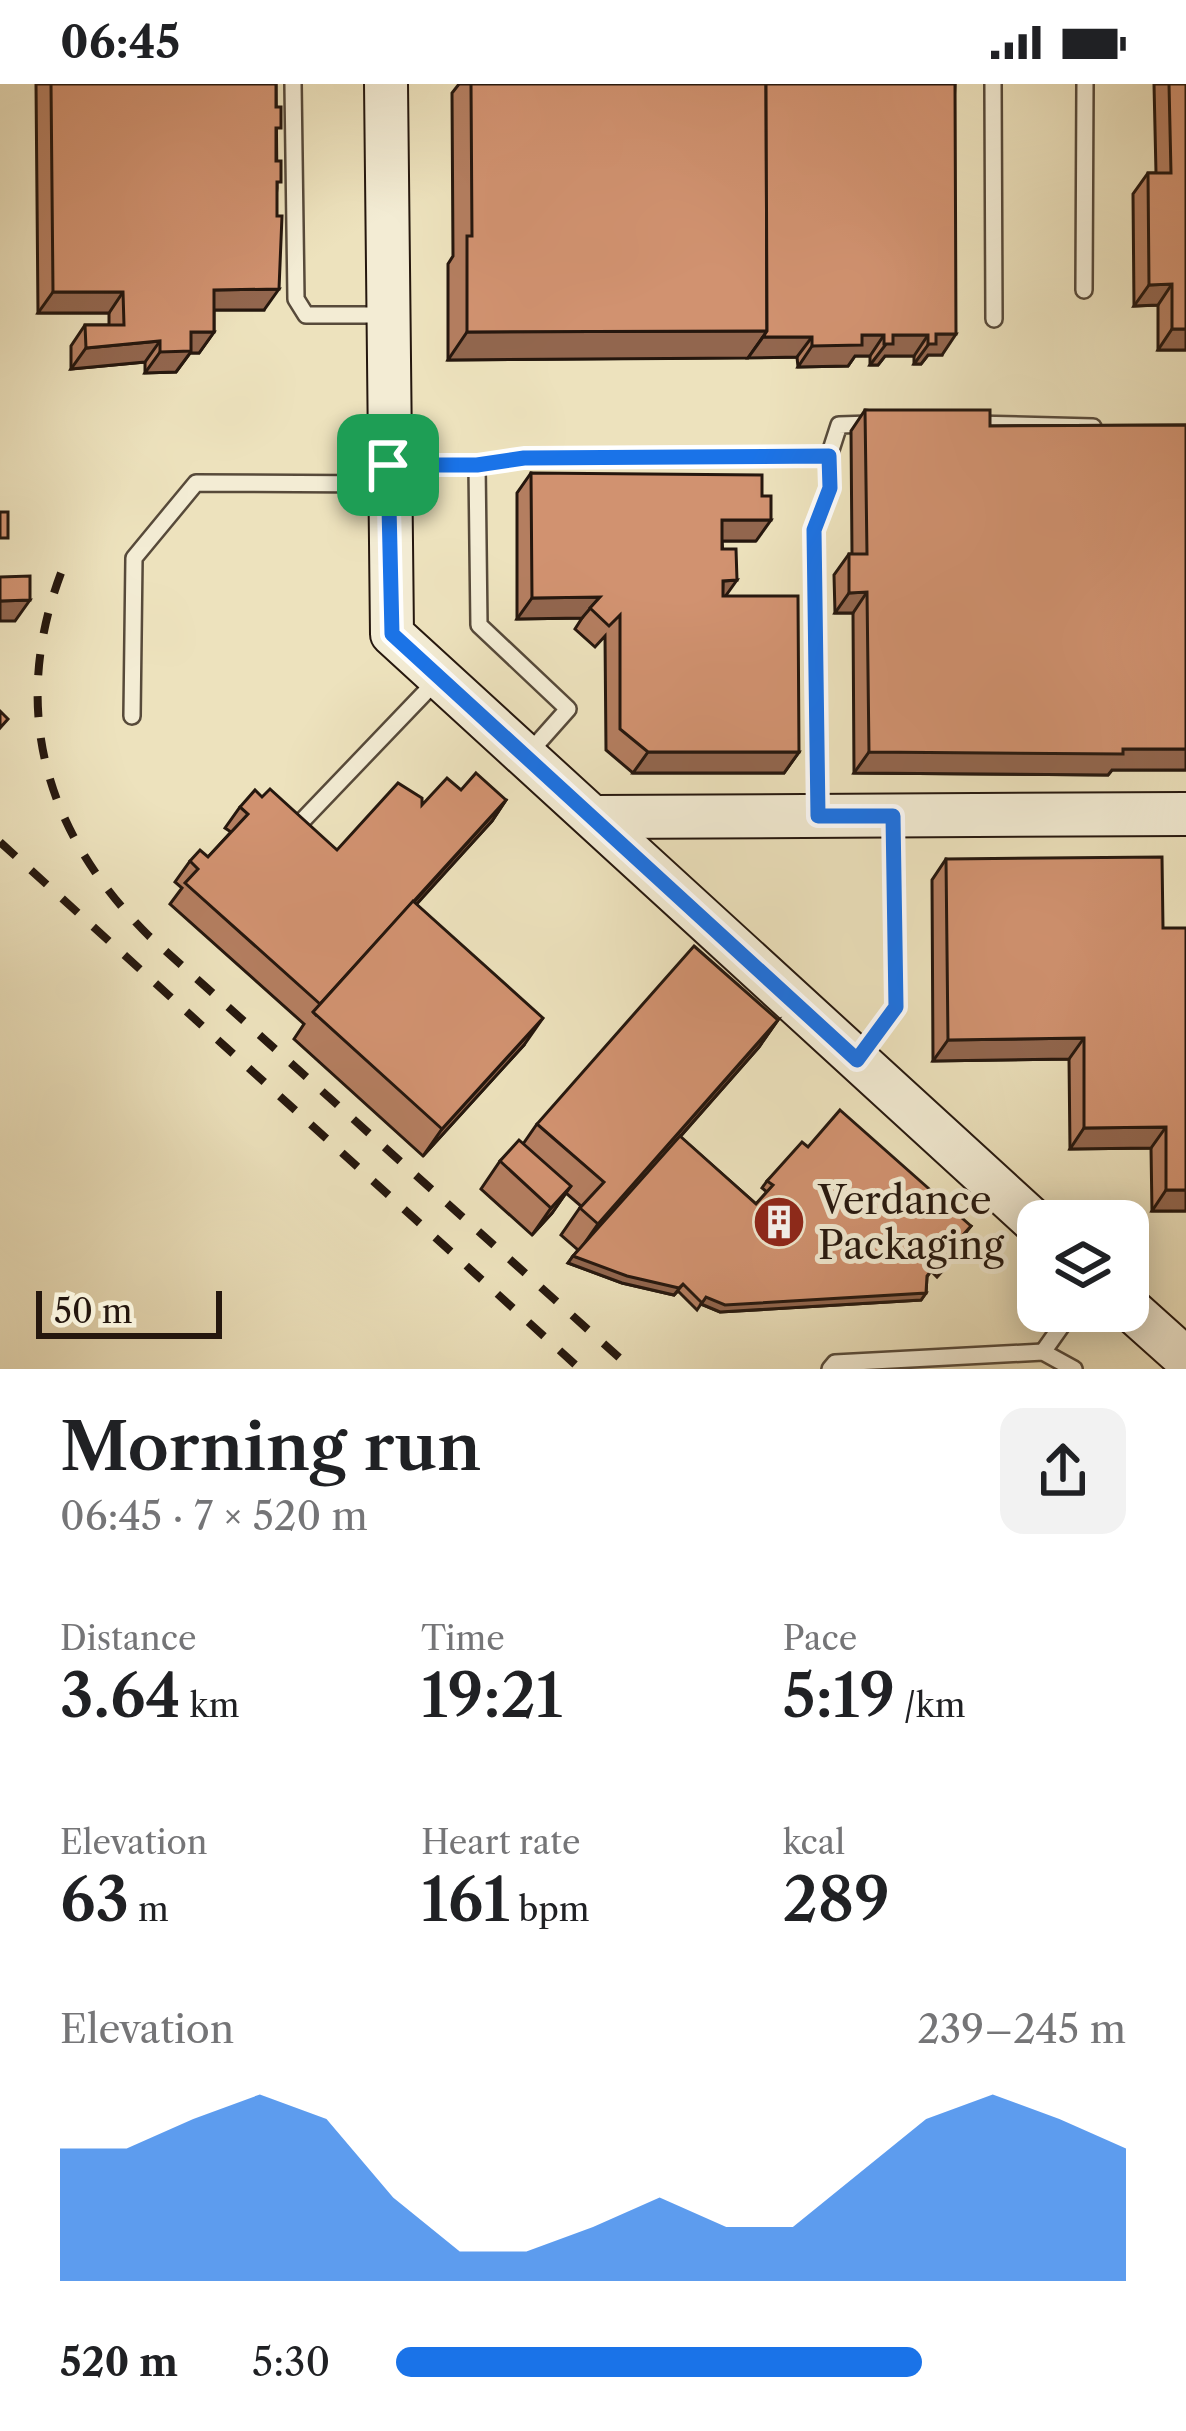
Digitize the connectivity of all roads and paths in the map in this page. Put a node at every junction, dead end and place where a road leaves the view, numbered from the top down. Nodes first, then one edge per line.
1 (293, 84) edge
2 (386, 84) edge
3 (992, 84) edge
4 (1085, 84) edge
5 (1084, 290) dead end
6 (386, 315) junction
7 (994, 319) dead end
8 (882, 424) edge
9 (947, 424) edge
10 (1121, 428) edge
11 (829, 456) junction
12 (477, 465) junction
13 (388, 474) junction
14 (440, 677) junction
15 (132, 716) dead end
16 (526, 756) junction
17 (1186, 814) edge
18 (818, 816) junction
19 (893, 816) junction
20 (596, 817) junction
21 (304, 819) edge
22 (857, 1060) junction
23 (1017, 1206) edge
24 (1149, 1328) edge
25 (1057, 1332) edge
26 (1042, 1352) junction
27 (938, 1356) junction
28 (1184, 1364) edge
29 (830, 1369) edge
30 (924, 1369) edge
31 (1074, 1369) edge

1 - 6 lane
2 - 6 street
3 - 7 lane
4 - 5 lane
6 - 13 street
8 - 11 lane
9 - 10 lane
11 - 12 lane
11 - 18 lane
12 - 13 lane
12 - 16 lane
13 - 14 street
13 - 15 lane
14 - 16 street
14 - 21 lane
16 - 20 street
17 - 19 street
18 - 19 street
18 - 20 street
19 - 22 lane
20 - 22 street
22 - 23 street
24 - 28 street
25 - 26 lane
26 - 27 lane
26 - 31 lane
27 - 29 lane
27 - 30 lane

